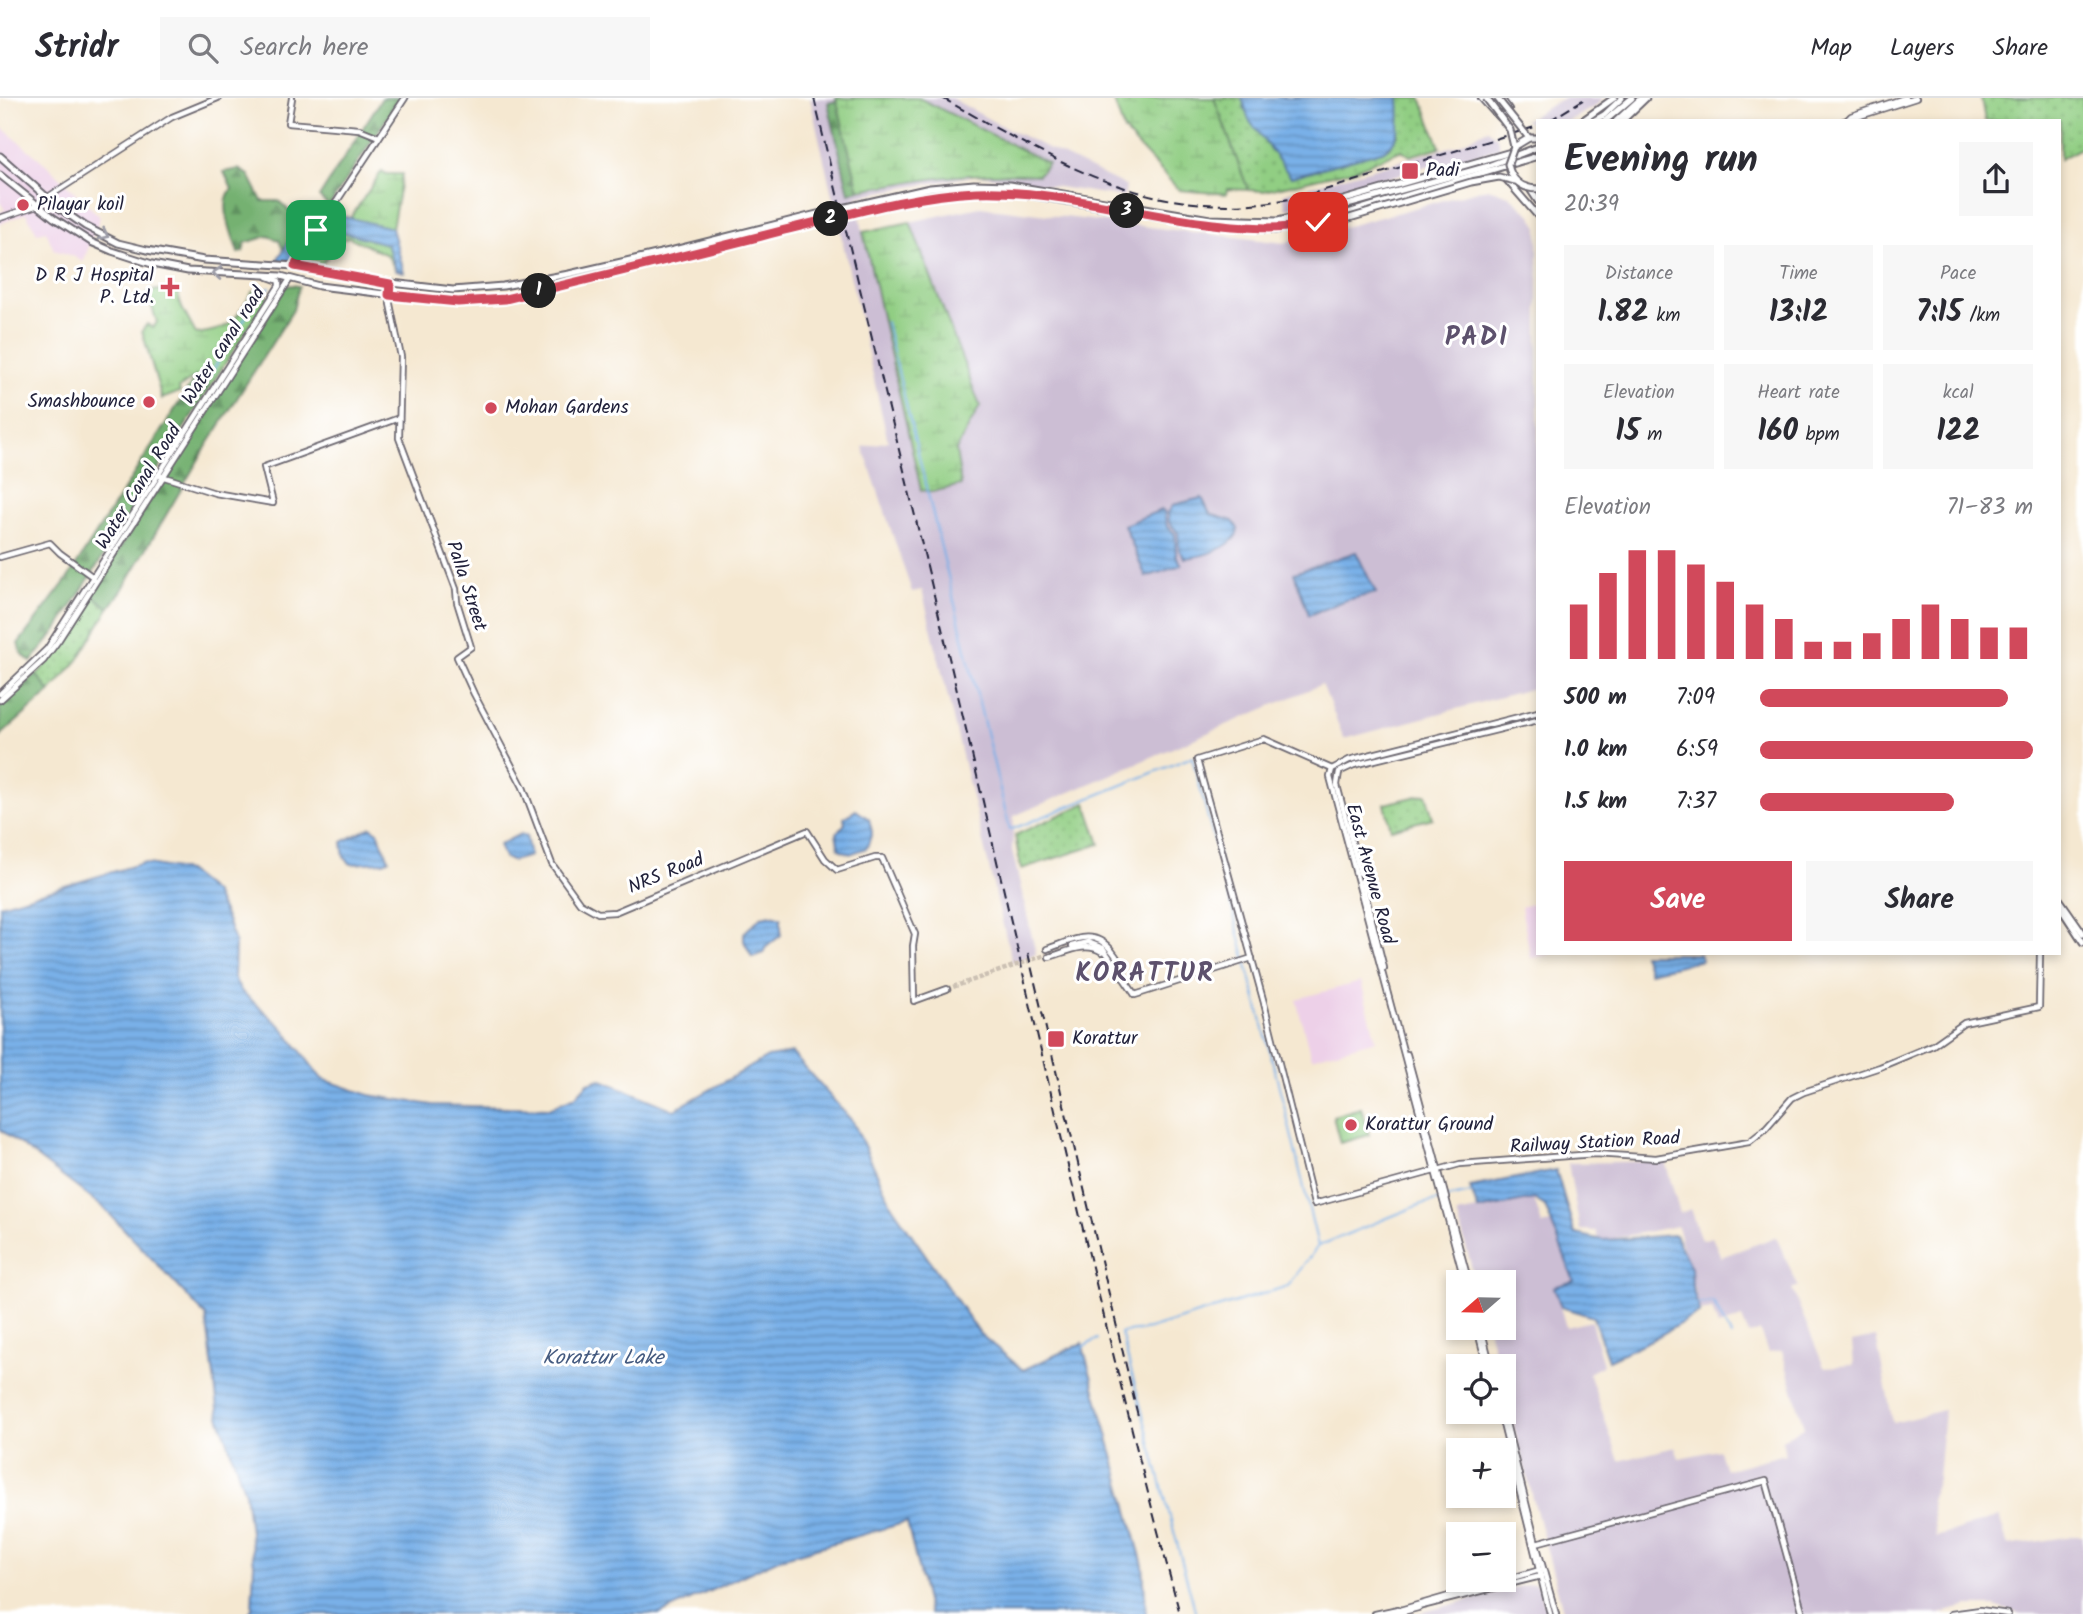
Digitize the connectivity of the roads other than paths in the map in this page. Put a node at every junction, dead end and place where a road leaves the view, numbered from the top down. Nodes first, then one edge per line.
1 (218, 98) edge
2 (292, 98) edge
3 (405, 98) edge
4 (1483, 98) edge
5 (1499, 98) edge
6 (1614, 98) edge
7 (1622, 98) edge
8 (1632, 98) edge
9 (1640, 98) edge
10 (1646, 98) edge
11 (1905, 98) edge
12 (1916, 98) edge
13 (1585, 119) edge
14 (1597, 119) edge
15 (1607, 119) edge
16 (1618, 119) edge
17 (1624, 119) edge
18 (1847, 119) edge
19 (1849, 119) edge
20 (379, 137) junction
21 (1529, 138) junction
22 (1536, 138) edge
23 (1536, 148) edge
24 (1512, 149) junction
25 (0, 156) edge
26 (1536, 157) edge
27 (1494, 170) junction
28 (0, 175) edge
29 (1515, 181) junction
30 (1536, 188) edge
31 (1530, 189) junction
32 (48, 197) junction
33 (1536, 198) edge
34 (37, 204) junction
35 (1330, 209) junction
36 (1536, 214) edge
37 (0, 217) edge
38 (1318, 222) junction
39 (295, 266) junction
40 (266, 276) junction
41 (290, 279) junction
42 (390, 284) junction
43 (389, 295) junction
44 (399, 418) junction
45 (160, 476) junction
46 (0, 557) edge
47 (93, 578) junction
48 (0, 698) edge
49 (1536, 713) edge
50 (1536, 719) edge
51 (1353, 762) junction
52 (1332, 769) junction
53 (552, 864) joint
54 (2061, 901) edge
55 (2061, 909) edge
56 (2083, 933) edge
57 (2083, 942) edge
58 (1072, 946) tunnel mouth
59 (1047, 949) dead end
60 (2040, 955) edge
61 (1049, 957) dead end
62 (1249, 958) junction
63 (1125, 980) junction
64 (947, 989) tunnel mouth
65 (1437, 1170) junction
66 (1464, 1270) edge
67 (1505, 1424) edge
68 (1505, 1424) edge
69 (1536, 1543) junction
70 (1541, 1573) junction
71 (1418, 1606) junction
72 (1397, 1612) edge
73 (1375, 1614) edge
74 (1386, 1614) edge
75 (1550, 1614) edge
76 (1556, 1614) edge
77 (1803, 1614) edge
78 (1951, 1614) edge
79 (2008, 1614) edge

1 - 32 street
2 - 20 street
3 - 20 street
4 - 5 street
4 - 24 main road, bridge
5 - 21 main road, bridge
6 - 13 main road
7 - 14 main road
8 - 15 main road
9 - 16 main road
10 - 17 main road
11 - 18 street
12 - 19 street
20 - 39 street
21 - 22 main road, bridge
21 - 24 main road, bridge
23 - 35 main road
24 - 29 main road, bridge
24 - 35 main road
25 - 32 main road
26 - 27 main road
27 - 36 main road
27 - 38 main road
28 - 34 main road
29 - 31 main road, bridge
29 - 38 main road, bridge
30 - 31 main road, bridge
31 - 33 main road
32 -> 39 main road
34 - 37 street
34 - 37 street
40 -> 34 main road
35 - 42 main road, bridge
38 - 43 main road, bridge
39 - 42 main road
40 - 41 main road
40 - 45 street, Water canal road
41 - 43 main road
41 - 45 street, Water Canal Road
42 - 43 street, Palla Street
43 - 44 street, Palla Street
44 - 45 street
44 - 53 street, Palla Street
45 - 47 street, Water canal road
45 - 48 street, Water Canal Road
46 - 47 street
47 - 48 street, Water canal road
49 - 51 street
50 - 51 street
51 - 52 street
51 - 65 street, East Avenue Road
52 - 62 street
52 - 65 street, East Avenue Road
53 - 64 street, NRS Road
54 - 56 main road
55 - 57 main road
58 - 63 street
59 - 63 street
60 - 65 street, Railway Station Road
61 - 63 street
62 - 63 street
62 - 65 street
65 - 66 street, East Avenue Road
67 - 69 street
68 - 70 street
69 - 70 street
69 - 77 street
70 - 71 street
70 - 75 street
70 - 76 street
71 - 72 street
71 - 73 street
72 - 74 street
78 - 79 street

